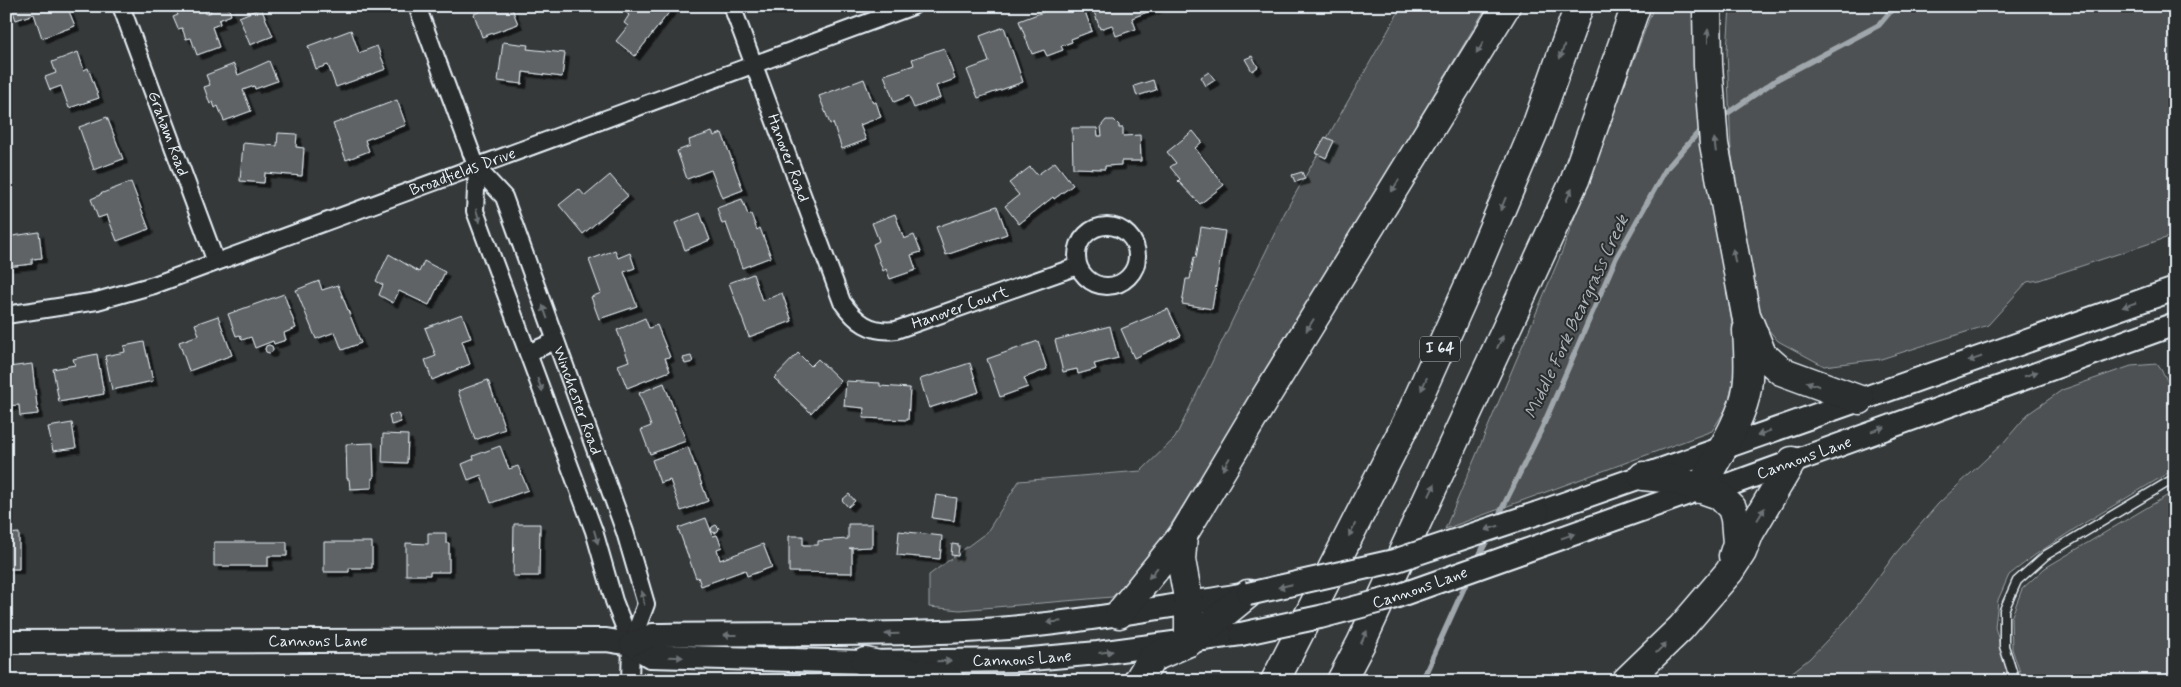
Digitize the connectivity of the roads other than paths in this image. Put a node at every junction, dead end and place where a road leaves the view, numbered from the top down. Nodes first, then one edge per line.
1 (121, 6) edge
2 (417, 6) edge
3 (732, 6) edge
4 (913, 6) edge
5 (1506, 6) edge
6 (1578, 6) edge
7 (1636, 6) edge
8 (1707, 6) edge
9 (754, 65) junction
10 (477, 168) junction
11 (216, 262) junction
12 (1078, 266) dead end
13 (2168, 292) edge
14 (846, 309) joint
15 (6, 315) edge
16 (1746, 315) junction
17 (2174, 327) edge
18 (555, 341) junction
19 (528, 353) junction
20 (1860, 400) junction
21 (1720, 449) junction
22 (1792, 462) junction
23 (602, 470) junction
24 (1643, 476) junction
25 (2175, 478) edge
26 (576, 481) junction
27 (1700, 490) junction
28 (1183, 535) junction
29 (1729, 572) junction
30 (1248, 594) junction
31 (1189, 603) junction
32 (1119, 614) junction
33 (858, 635) junction
34 (6, 642) edge
35 (1189, 642) junction
36 (631, 644) junction
37 (862, 662) junction
38 (630, 681) edge
39 (950, 681) edge
40 (1138, 681) edge
41 (1276, 681) edge
42 (1341, 681) edge
43 (1626, 681) edge
44 (2016, 681) edge

1 - 11 street, Graham Road
2 - 10 street, Winchester Road
3 - 9 street, Hanover Road
4 - 9 street, Broadfields Drive
5 -> 28 highway
6 -> 41 highway, I 64
42 -> 7 highway
16 -> 8 highway
9 - 10 street, Broadfields Drive
9 - 14 street, Hanover Road
10 - 11 street, Broadfields Drive
18 -> 10 street, Winchester Road
10 -> 19 street, Winchester Road
11 - 15 street, Broadfields Drive
12 - 14 street, Hanover Court
13 - 17 main road
13 -> 20 main road, Cannons Lane
20 -> 16 highway
16 - 21 highway
22 -> 17 main road, Cannons Lane
18 - 19 street
18 - 23 street, Winchester Road
19 -> 26 street, Winchester Road
20 -> 21 main road, Cannons Lane
21 - 24 main road, Cannons Lane
21 - 27 highway
22 - 27 main road, Cannons Lane
29 -> 22 highway
23 - 26 street
36 -> 23 street, Winchester Road
24 - 27 highway
24 -> 30 main road, Cannons Lane, bridge
25 - 44 lane
26 -> 36 street, Winchester Road
27 - 29 highway
35 -> 27 main road, Cannons Lane, bridge
28 - 31 highway
28 -> 32 highway
43 -> 29 highway
30 - 31 main road, Cannons Lane
30 - 35 highway
31 - 32 main road, Cannons Lane
31 - 35 highway
32 -> 33 main road, Cannons Lane
33 -> 36 main road, Cannons Lane
33 - 37 main road
34 - 36 main road, Cannons Lane
37 -> 35 main road, Cannons Lane
35 - 40 highway
36 -> 37 main road, Cannons Lane
36 - 38 street, Winchester Road
37 - 39 highway

